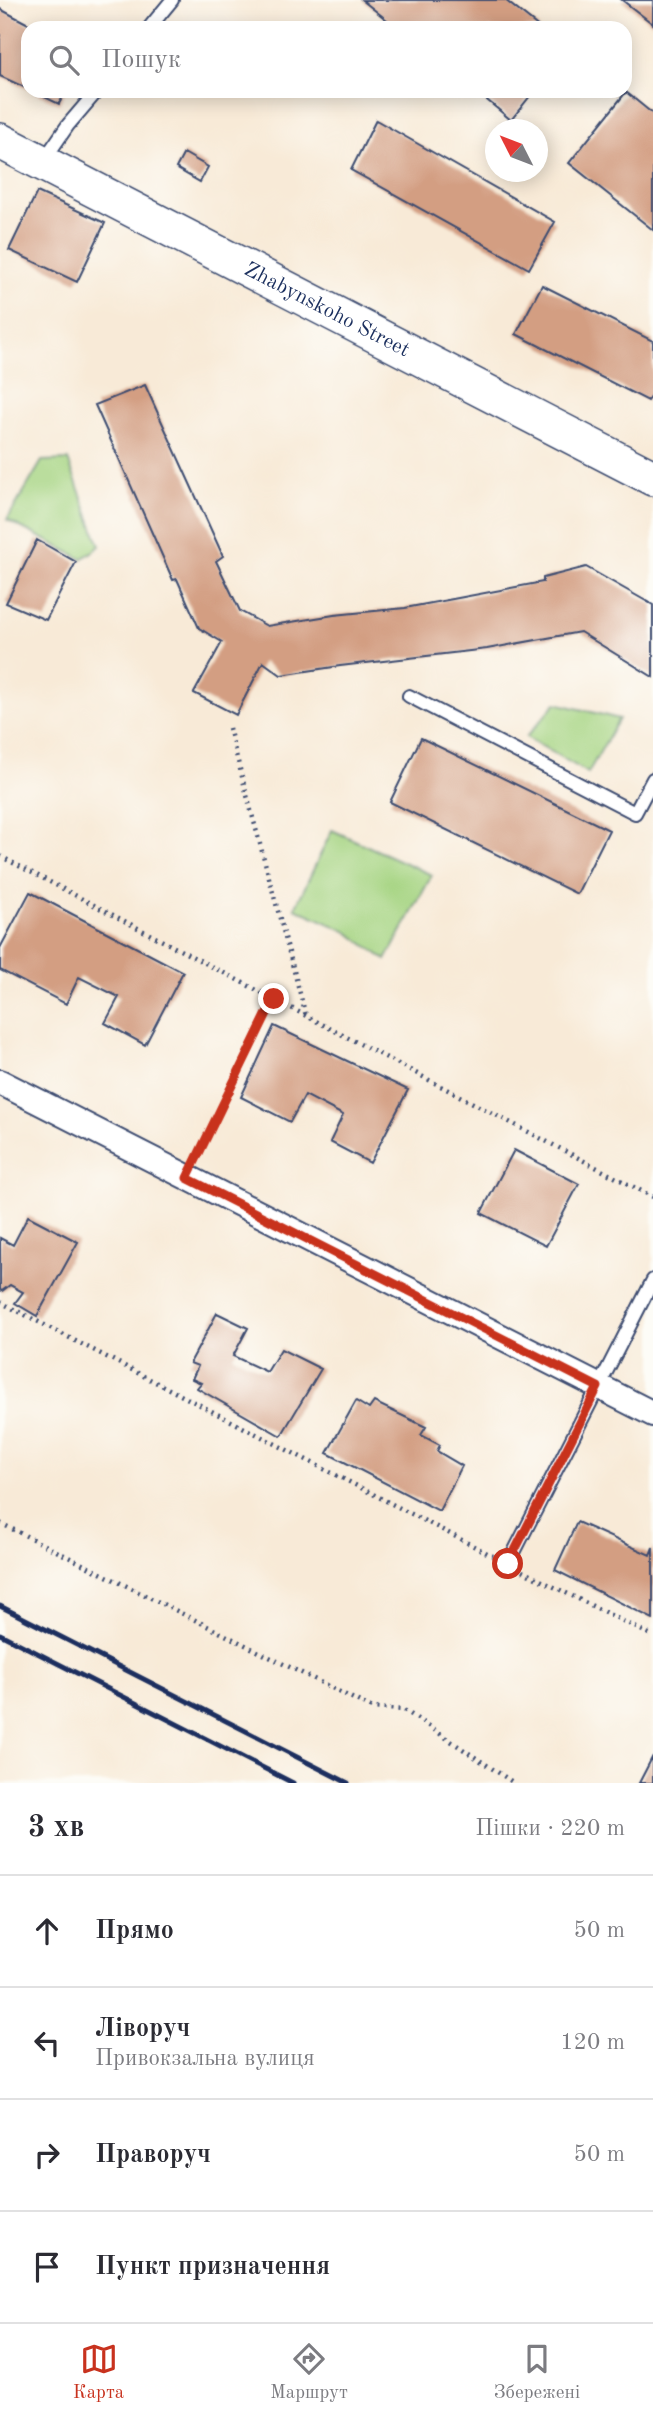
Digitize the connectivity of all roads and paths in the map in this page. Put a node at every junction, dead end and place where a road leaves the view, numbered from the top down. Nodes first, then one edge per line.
1 (172, 0) edge
2 (155, 21) edge
3 (91, 98) edge
4 (0, 141) edge
5 (43, 163) junction
6 (653, 478) edge
7 (409, 696) dead end
8 (229, 728) dead end
9 (653, 779) edge
10 (0, 856) edge
11 (274, 999) junction
12 (306, 1016) junction
13 (0, 1082) edge
14 (187, 1178) junction
15 (653, 1197) edge
16 (653, 1280) edge
17 (0, 1302) edge
18 (598, 1387) junction
19 (653, 1414) edge
20 (0, 1523) edge
21 (508, 1564) junction
22 (653, 1636) edge
23 (514, 1783) edge

1 - 2 lane
3 - 5 lane
4 - 5 street, Zhabynskoho Street
5 - 6 street, Zhabynskoho Street
7 - 9 lane
8 - 12 path
10 - 11 path
11 - 12 path
11 - 14 path
12 - 15 path
13 - 14 street
14 - 18 street
16 - 18 lane
17 - 21 path
18 - 19 street
18 - 21 lane
20 - 23 path
21 - 22 path

